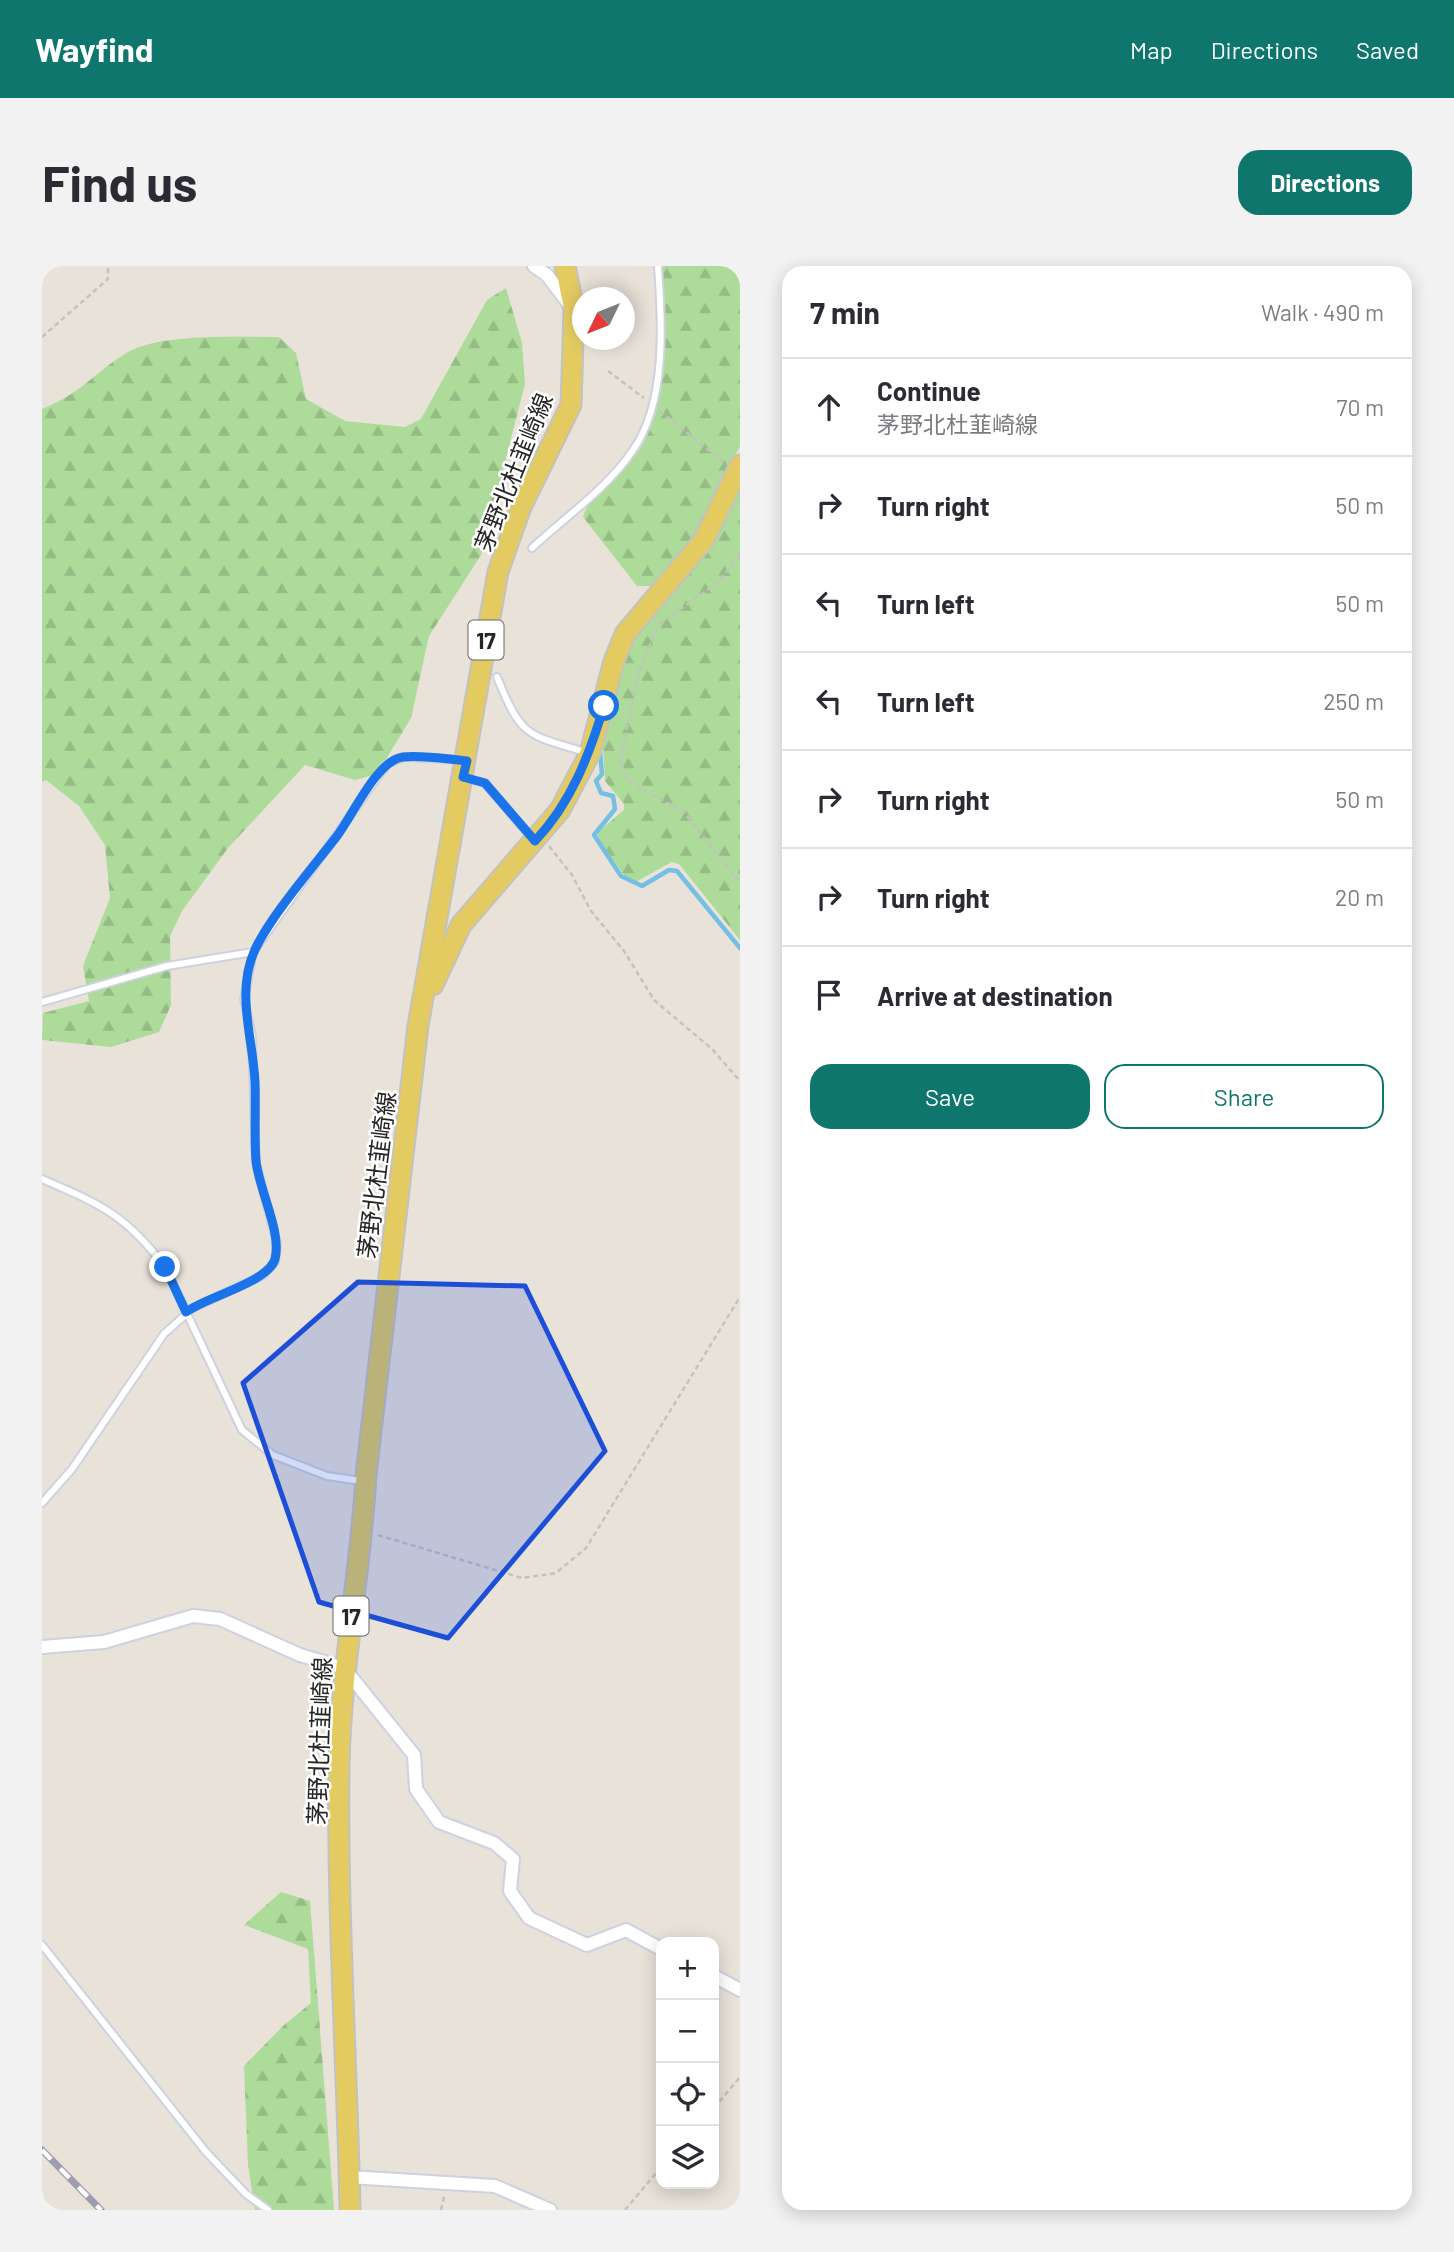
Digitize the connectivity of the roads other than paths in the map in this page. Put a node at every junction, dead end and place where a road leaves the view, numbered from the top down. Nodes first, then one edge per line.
1 (534, 266) edge
2 (565, 266) edge
3 (657, 266) edge
4 (572, 300) edge
5 (572, 307) edge
6 (575, 350) edge
7 (738, 469) edge
8 (532, 548) dead end
9 (497, 677) dead end
10 (590, 753) junction
11 (465, 769) junction
12 (538, 838) junction
13 (253, 952) junction
14 (42, 1002) edge
15 (418, 1026) junction
16 (42, 1179) edge
17 (186, 1312) junction
18 (366, 1482) junction
19 (42, 1503) edge
20 (42, 1647) edge
21 (344, 1668) junction
22 (42, 1945) edge
23 (656, 1946) edge
24 (719, 1979) edge
25 (740, 1990) edge
26 (349, 2177) junction
27 (268, 2210) edge
28 (350, 2210) edge
29 (550, 2210) edge

1 - 5 street
2 - 4 main road, 茅野北杜韮崎線 / 17
3 - 8 lane
6 - 11 main road, 茅野北杜韮崎線 / 17
7 - 10 main road, 茅野北杜韮崎線 / 17
9 - 10 lane
10 - 12 main road, 茅野北杜韮崎線 / 17
11 - 12 lane
11 - 13 lane
11 - 15 main road, 茅野北杜韮崎線 / 17
12 - 15 main road, 茅野北杜韮崎線 / 17
13 - 14 lane
13 - 17 lane
15 - 18 main road, 茅野北杜韮崎線 / 17
16 - 17 lane
17 - 18 lane
17 - 19 lane
18 - 21 main road, 茅野北杜韮崎線 / 17
20 - 21 street
21 - 23 street
21 - 26 main road, 茅野北杜韮崎線 / 17
22 - 27 lane
24 - 25 street
26 - 28 main road, 茅野北杜韮崎線 / 17
26 - 29 street

